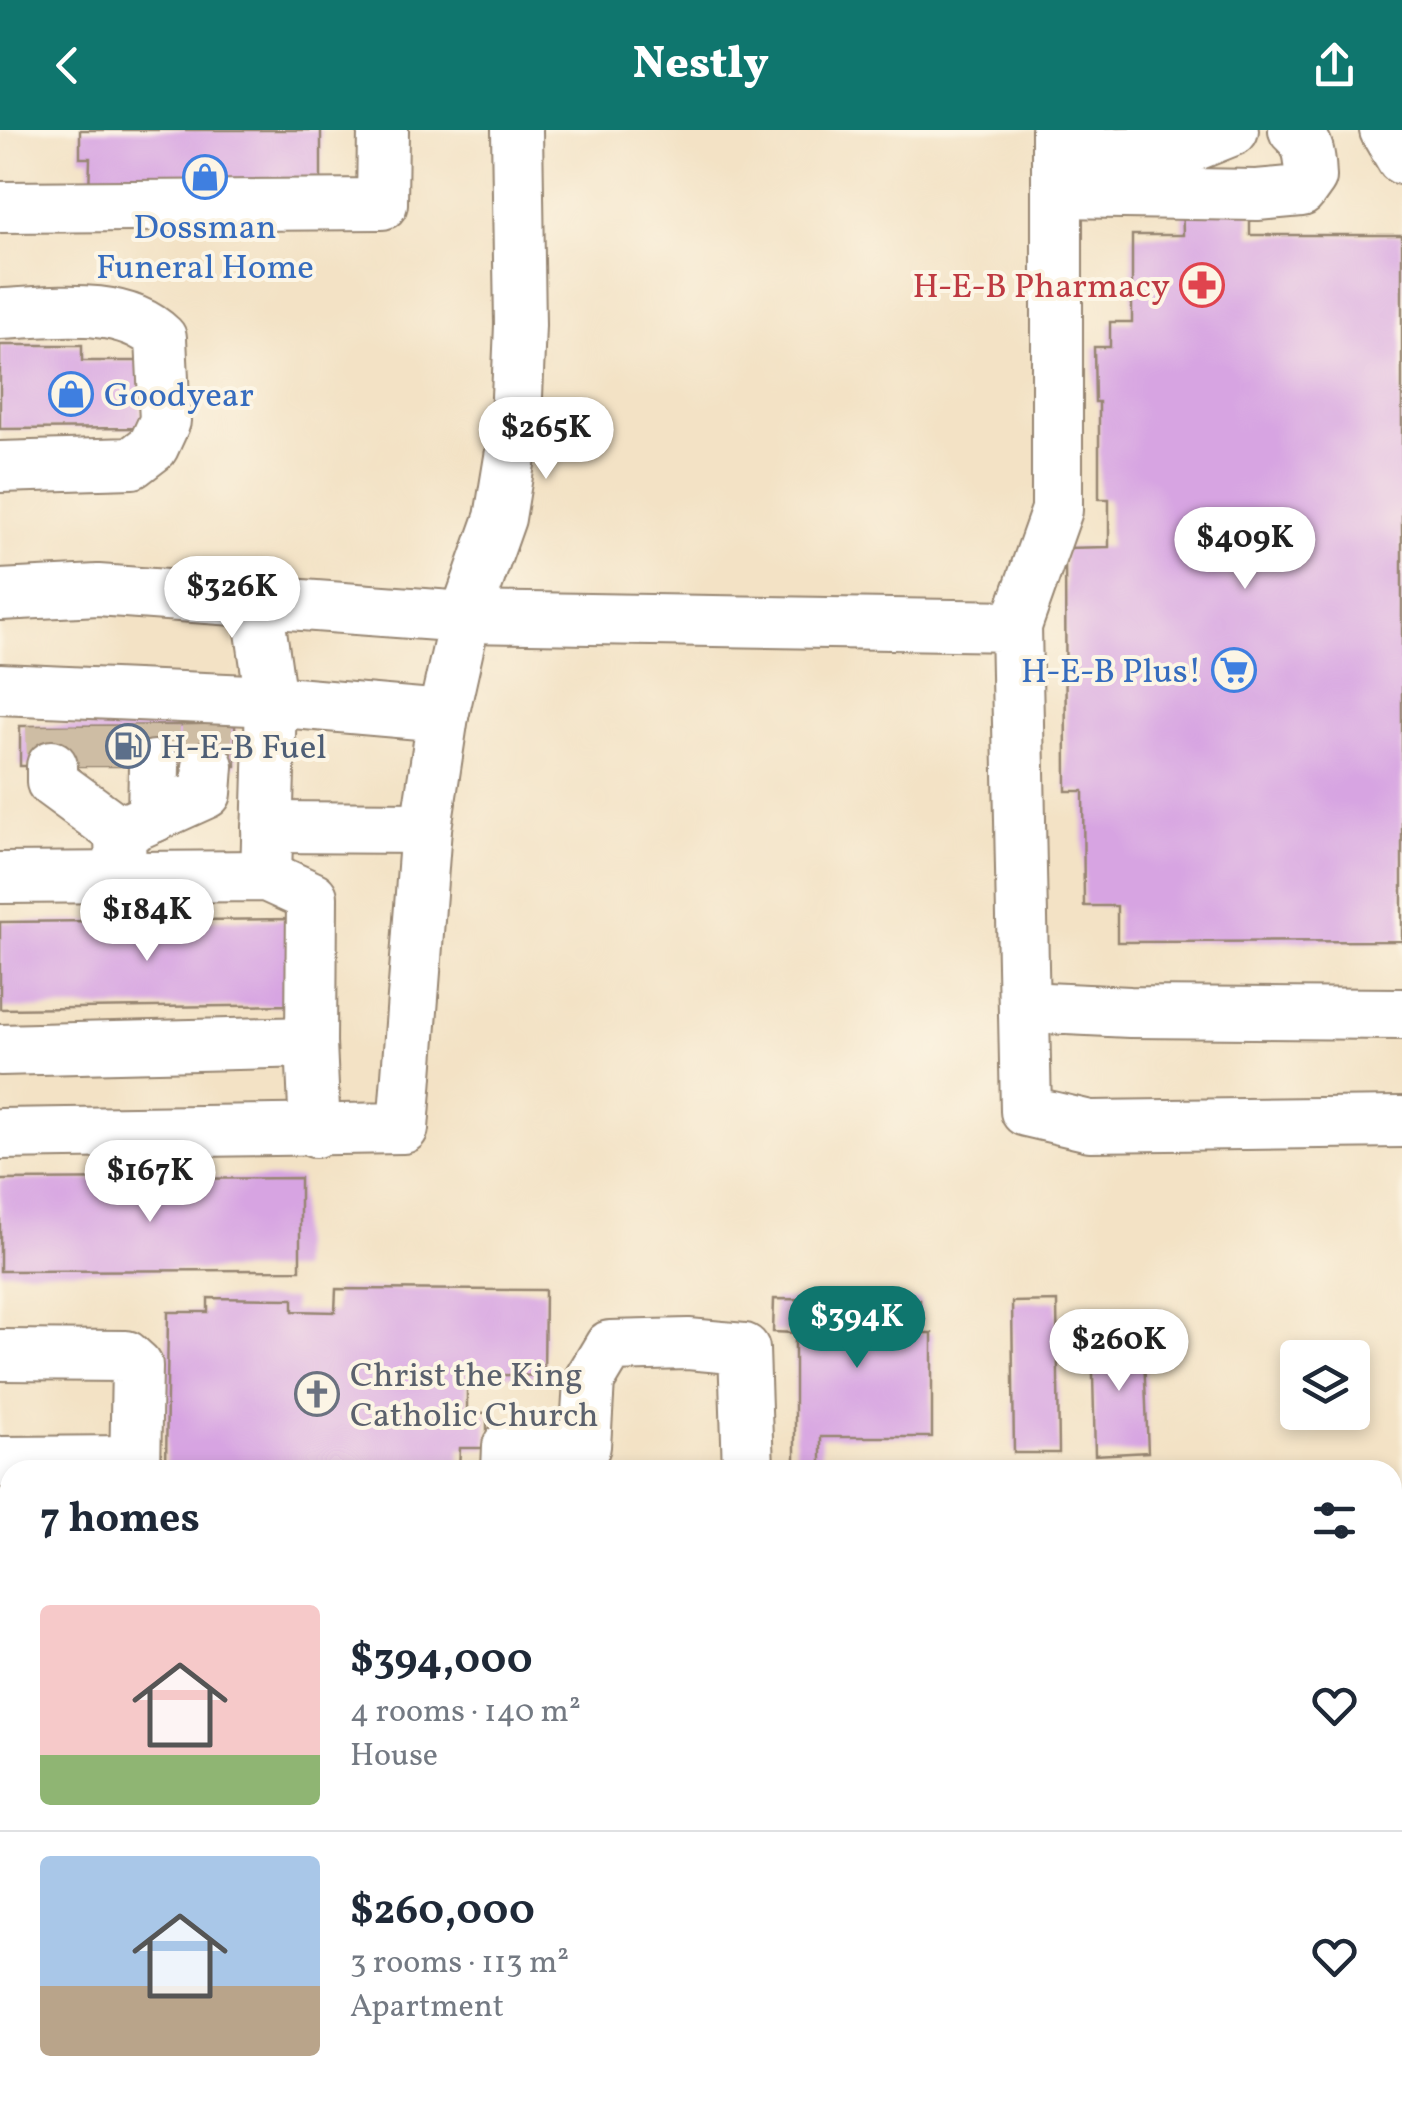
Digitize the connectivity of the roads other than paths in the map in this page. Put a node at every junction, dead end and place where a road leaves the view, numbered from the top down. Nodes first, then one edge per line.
1 (383, 130) edge
2 (517, 130) edge
3 (1233, 130) edge
4 (1294, 130) edge
5 (1385, 130) edge
6 (1057, 159) edge
7 (1402, 160) edge
8 (0, 207) edge
9 (0, 314) edge
10 (0, 467) edge
11 (0, 595) edge
12 (257, 603) junction
13 (465, 617) junction
14 (1016, 626) junction
15 (0, 689) edge
16 (271, 701) junction
17 (444, 716) junction
18 (156, 729) junction
19 (207, 730) junction
20 (92, 771) junction
21 (267, 827) junction
22 (426, 828) junction
23 (266, 876) junction
24 (0, 878) edge
25 (1024, 1007) junction
26 (1402, 1014) edge
27 (311, 1042) junction
28 (0, 1050) edge
29 (1402, 1122) edge
30 (315, 1132) junction
31 (0, 1134) edge
32 (0, 1355) edge
33 (135, 1460) edge
34 (507, 1460) edge
35 (748, 1460) edge

1 - 8 street
2 - 13 street
3 - 6 street
4 - 6 street
5 - 7 street
6 - 14 street
9 - 10 street
11 - 12 street
12 - 13 street
12 - 16 street
13 - 14 street
13 - 17 street
14 - 25 street
15 - 20 street
16 - 17 street
16 - 19 street
16 - 21 street
17 - 22 street
18 - 19 street
18 - 20 street
18 - 20 street
19 - 20 street
20 - 23 street
20 - 24 street
21 - 22 street
21 - 23 street
22 - 30 street
23 - 27 street
25 - 26 street
25 - 29 street
27 - 28 street
27 - 30 street
30 - 31 street
32 - 33 street
34 - 35 street

